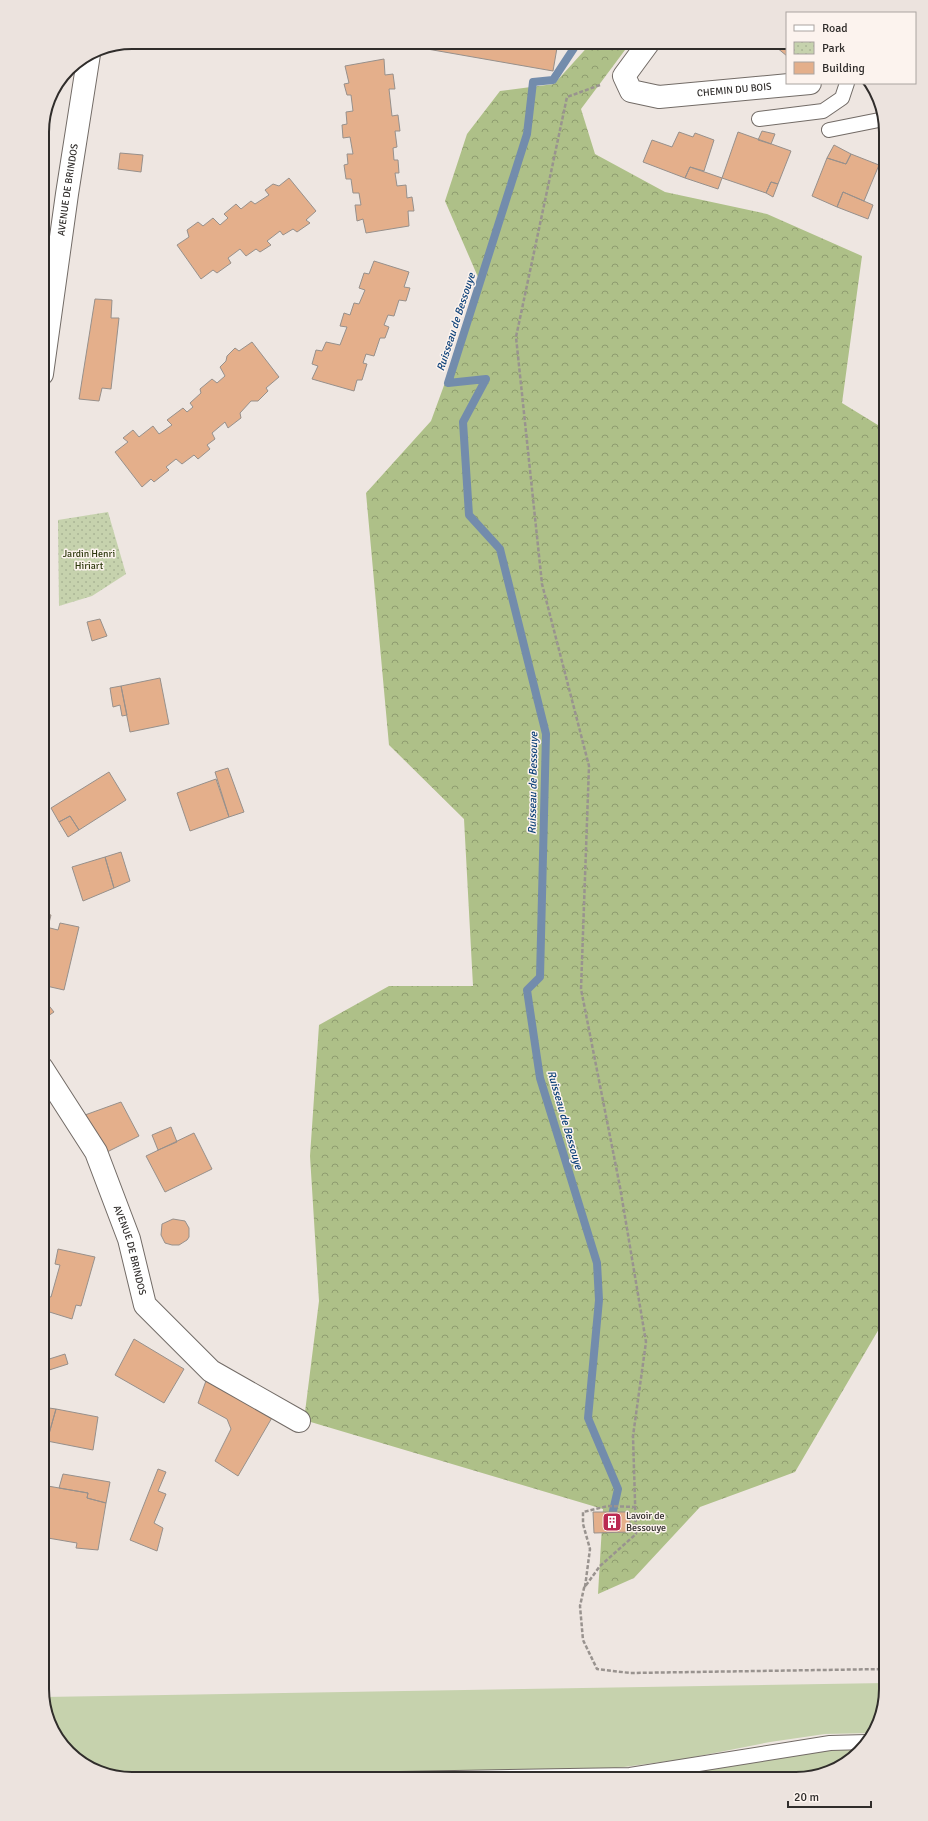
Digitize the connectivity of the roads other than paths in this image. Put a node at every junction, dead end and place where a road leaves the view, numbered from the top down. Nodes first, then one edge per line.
1 (644, 49) edge
2 (88, 62) edge
3 (800, 84) edge
4 (847, 84) edge
5 (759, 119) dead end
6 (878, 121) edge
7 (829, 130) dead end
8 (49, 324) edge
9 (49, 1079) edge
10 (299, 1421) dead end
11 (859, 1742) edge
12 (654, 1772) edge

1 - 3 street, CHEMIN DU BOIS
2 - 8 street, AVENUE DE BRINDOS
4 - 5 lane
6 - 7 lane
9 - 10 street, AVENUE DE BRINDOS
11 - 12 lane

